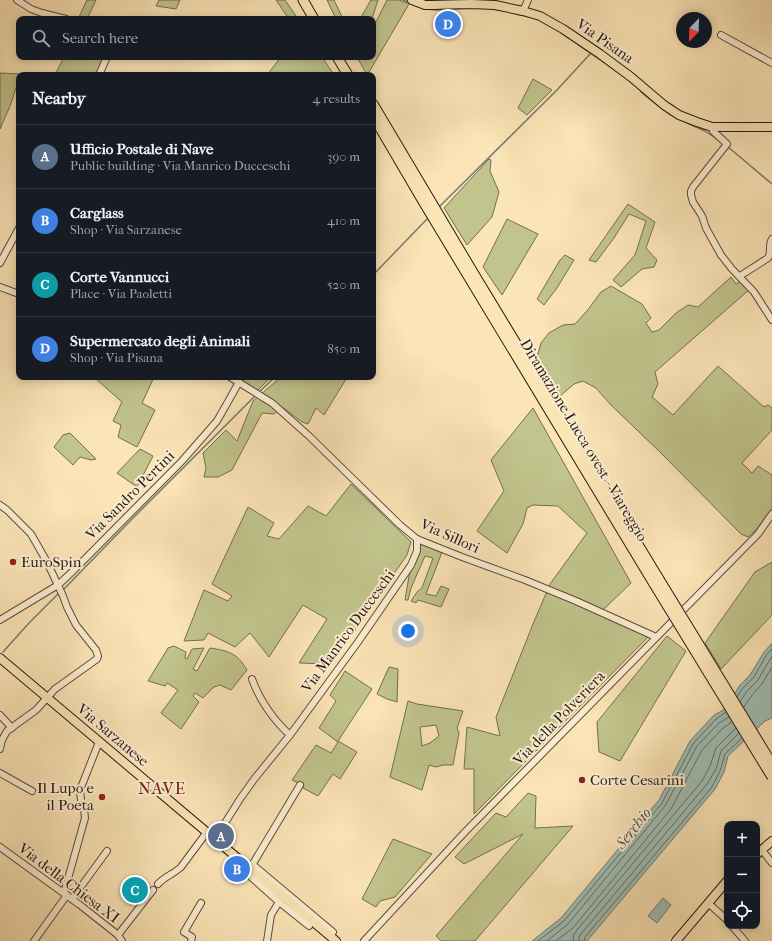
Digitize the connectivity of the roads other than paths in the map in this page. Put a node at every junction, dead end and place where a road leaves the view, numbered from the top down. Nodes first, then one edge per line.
1 (17, 0) edge
2 (303, 0) edge
3 (310, 0) edge
4 (412, 0) edge
5 (528, 0) edge
6 (495, 2) edge
7 (523, 11) junction
8 (54, 16) edge
9 (312, 16) edge
10 (319, 16) edge
11 (721, 35) dead end
12 (106, 60) edge
13 (339, 60) edge
14 (346, 60) edge
15 (772, 63) edge
16 (100, 72) edge
17 (346, 72) edge
18 (353, 72) edge
19 (376, 109) edge
20 (376, 121) edge
21 (712, 127) junction
22 (772, 127) edge
23 (16, 234) edge
24 (772, 239) edge
25 (0, 263) edge
26 (740, 276) junction
27 (0, 288) edge
28 (16, 293) edge
29 (772, 320) edge
30 (235, 380) edge
31 (239, 382) junction
32 (0, 505) edge
33 (772, 514) edge
34 (416, 539) junction
35 (657, 581) junction
36 (58, 585) junction
37 (0, 620) edge
38 (656, 637) junction
39 (0, 658) edge
40 (252, 679) dead end
41 (47, 698) junction
42 (0, 714) edge
43 (12, 728) junction
44 (290, 735) junction
45 (98, 742) junction
46 (0, 750) edge
47 (772, 764) edge
48 (0, 773) edge
49 (772, 777) edge
50 (300, 785) dead end
51 (32, 791) dead end
52 (207, 832) junction
53 (215, 839) junction
54 (772, 841) edge
55 (0, 847) edge
56 (107, 851) dead end
57 (760, 852) edge
58 (772, 863) edge
59 (251, 866) junction
60 (158, 884) dead end
61 (724, 884) edge
62 (153, 890) dead end
63 (67, 896) junction
64 (279, 902) junction
65 (201, 903) dead end
66 (708, 903) junction
67 (724, 917) edge
68 (309, 926) dead end
69 (735, 929) edge
70 (333, 932) dead end
71 (118, 935) junction
72 (34, 941) edge
73 (122, 941) edge
74 (190, 941) edge
75 (267, 941) edge
76 (336, 941) edge
77 (364, 941) edge
78 (676, 941) edge
79 (745, 941) edge

1 - 8 street
2 - 9 highway
3 - 10 highway
4 - 6 main road, Via Pisana
5 - 7 street
6 - 7 main road, Via Pisana
7 - 21 main road, Via Pisana
11 - 15 street
12 - 16 street
13 - 17 highway
14 - 18 highway
19 - 35 highway, Diramazione Lucca ovest - Viareggio
20 - 35 highway, Diramazione Lucca ovest - Viareggio
21 - 22 main road, Via Pisana
21 - 26 street
23 - 25 street
24 - 26 street
26 - 29 street
27 - 28 street
30 - 31 street, Via Sillori
31 - 34 street, Via Sillori
31 - 36 street, Via Sandro Pertini
32 - 36 street
33 - 38 street, Via della Polveriera
34 - 38 street, Via Sillori
34 - 44 street, Via Manrico Ducceschi
35 - 47 highway, Diramazione Lucca ovest - Viareggio, bridge
35 - 49 highway, Diramazione Lucca ovest - Viareggio, bridge
36 - 37 street, Via Sandro Pertini
36 - 41 street
38 - 77 street, Via della Polveriera
39 - 41 main road, Via Sarzanese
40 - 44 street
41 - 43 street
41 - 45 main road, Via Sarzanese
42 - 43 street
43 - 46 street
44 - 53 street, Via Manrico Ducceschi
45 - 52 main road, Via Sarzanese
45 - 63 street
48 - 51 street
50 - 59 street
52 - 53 main road, Via Sarzanese
52 - 60 street
53 - 59 main road, Via Sarzanese
54 - 57 main road
55 - 63 street, Via della Chiesa XI
56 - 63 street
57 - 58 street
59 - 64 street
59 - 70 street
59 - 76 main road, Via Sarzanese
61 - 66 main road
62 - 71 street
63 - 71 street, Via della Chiesa XI
63 - 72 street
64 - 68 street
64 - 75 street
65 - 74 street
66 - 67 street
66 - 78 main road
69 - 79 street
71 - 73 street, Via della Chiesa XI

